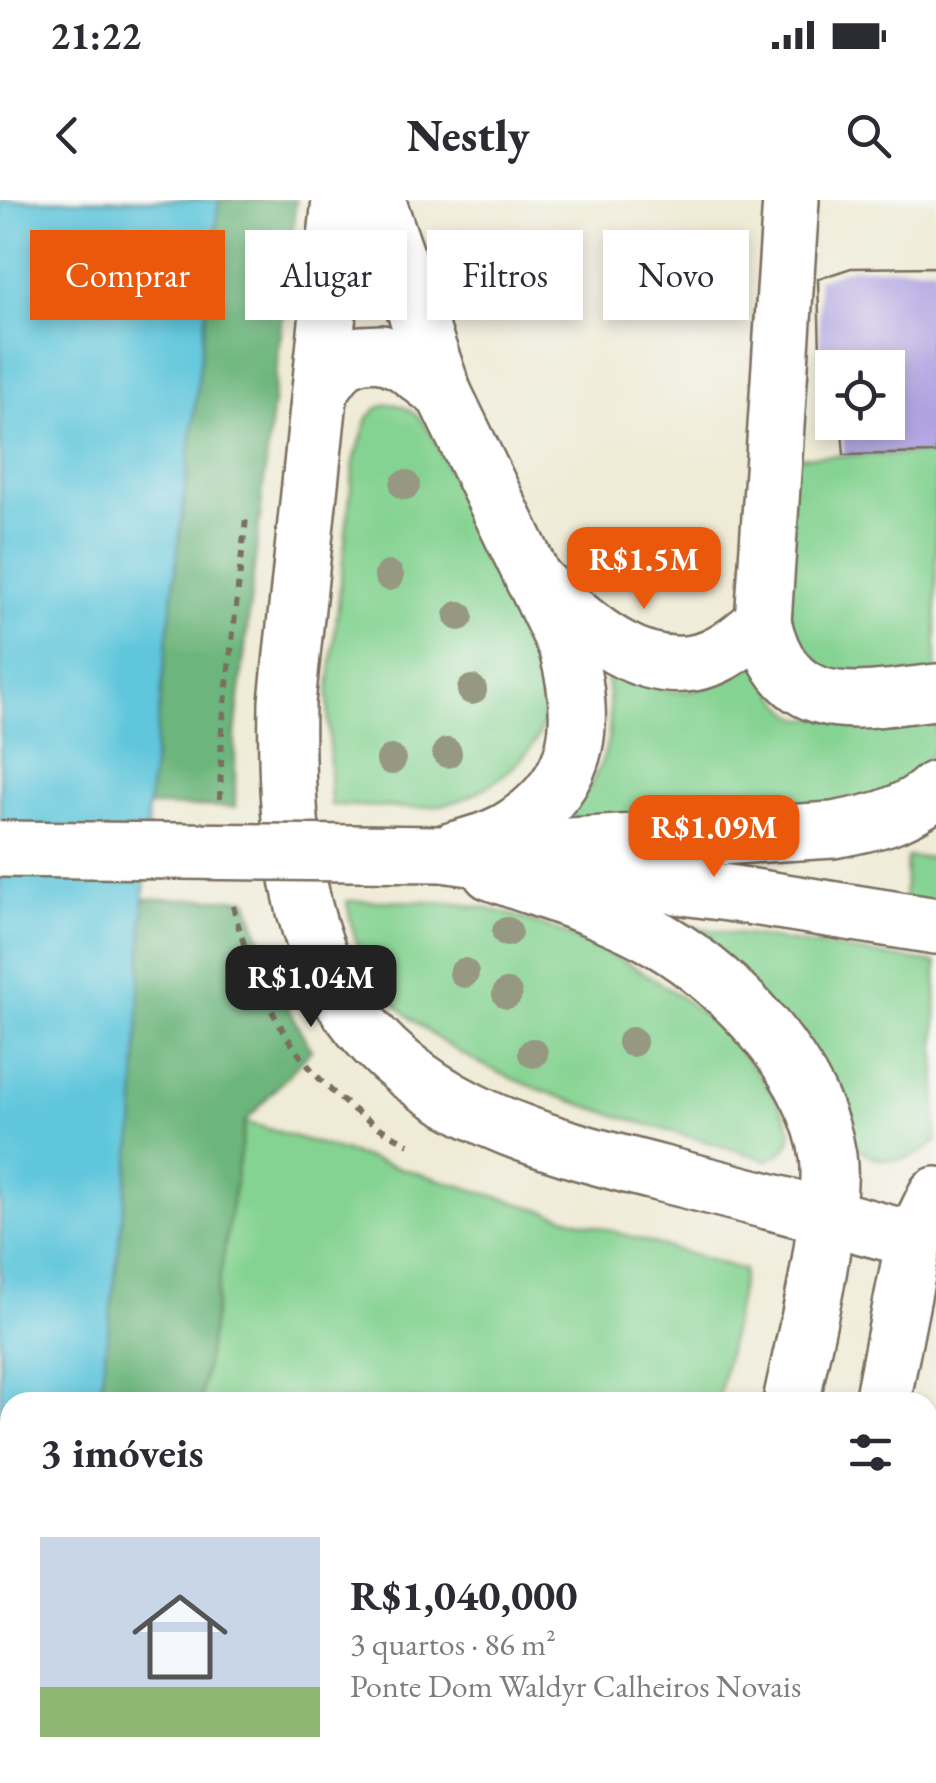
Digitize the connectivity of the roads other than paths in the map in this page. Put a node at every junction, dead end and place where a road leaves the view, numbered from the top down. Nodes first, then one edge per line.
1 (340, 200) edge
2 (377, 200) edge
3 (791, 200) edge
4 (320, 389) junction
5 (444, 394) junction
6 (533, 579) junction
7 (763, 622) junction
8 (936, 692) edge
9 (936, 789) edge
10 (833, 830) junction
11 (936, 836) edge
12 (0, 849) edge
13 (441, 854) junction
14 (936, 926) edge
15 (826, 1216) junction
16 (925, 1218) edge
17 (793, 1392) edge
18 (884, 1392) edge

1 - 4 street
2 - 5 street
3 - 7 street
4 - 5 street
4 - 15 street
5 - 6 street
6 - 7 street
6 - 13 street
7 - 8 street
9 - 10 street
10 - 11 street
10 - 13 street
12 - 13 street, bridge
13 - 14 street
13 - 15 street
15 - 16 street
15 - 17 street
16 - 18 street

